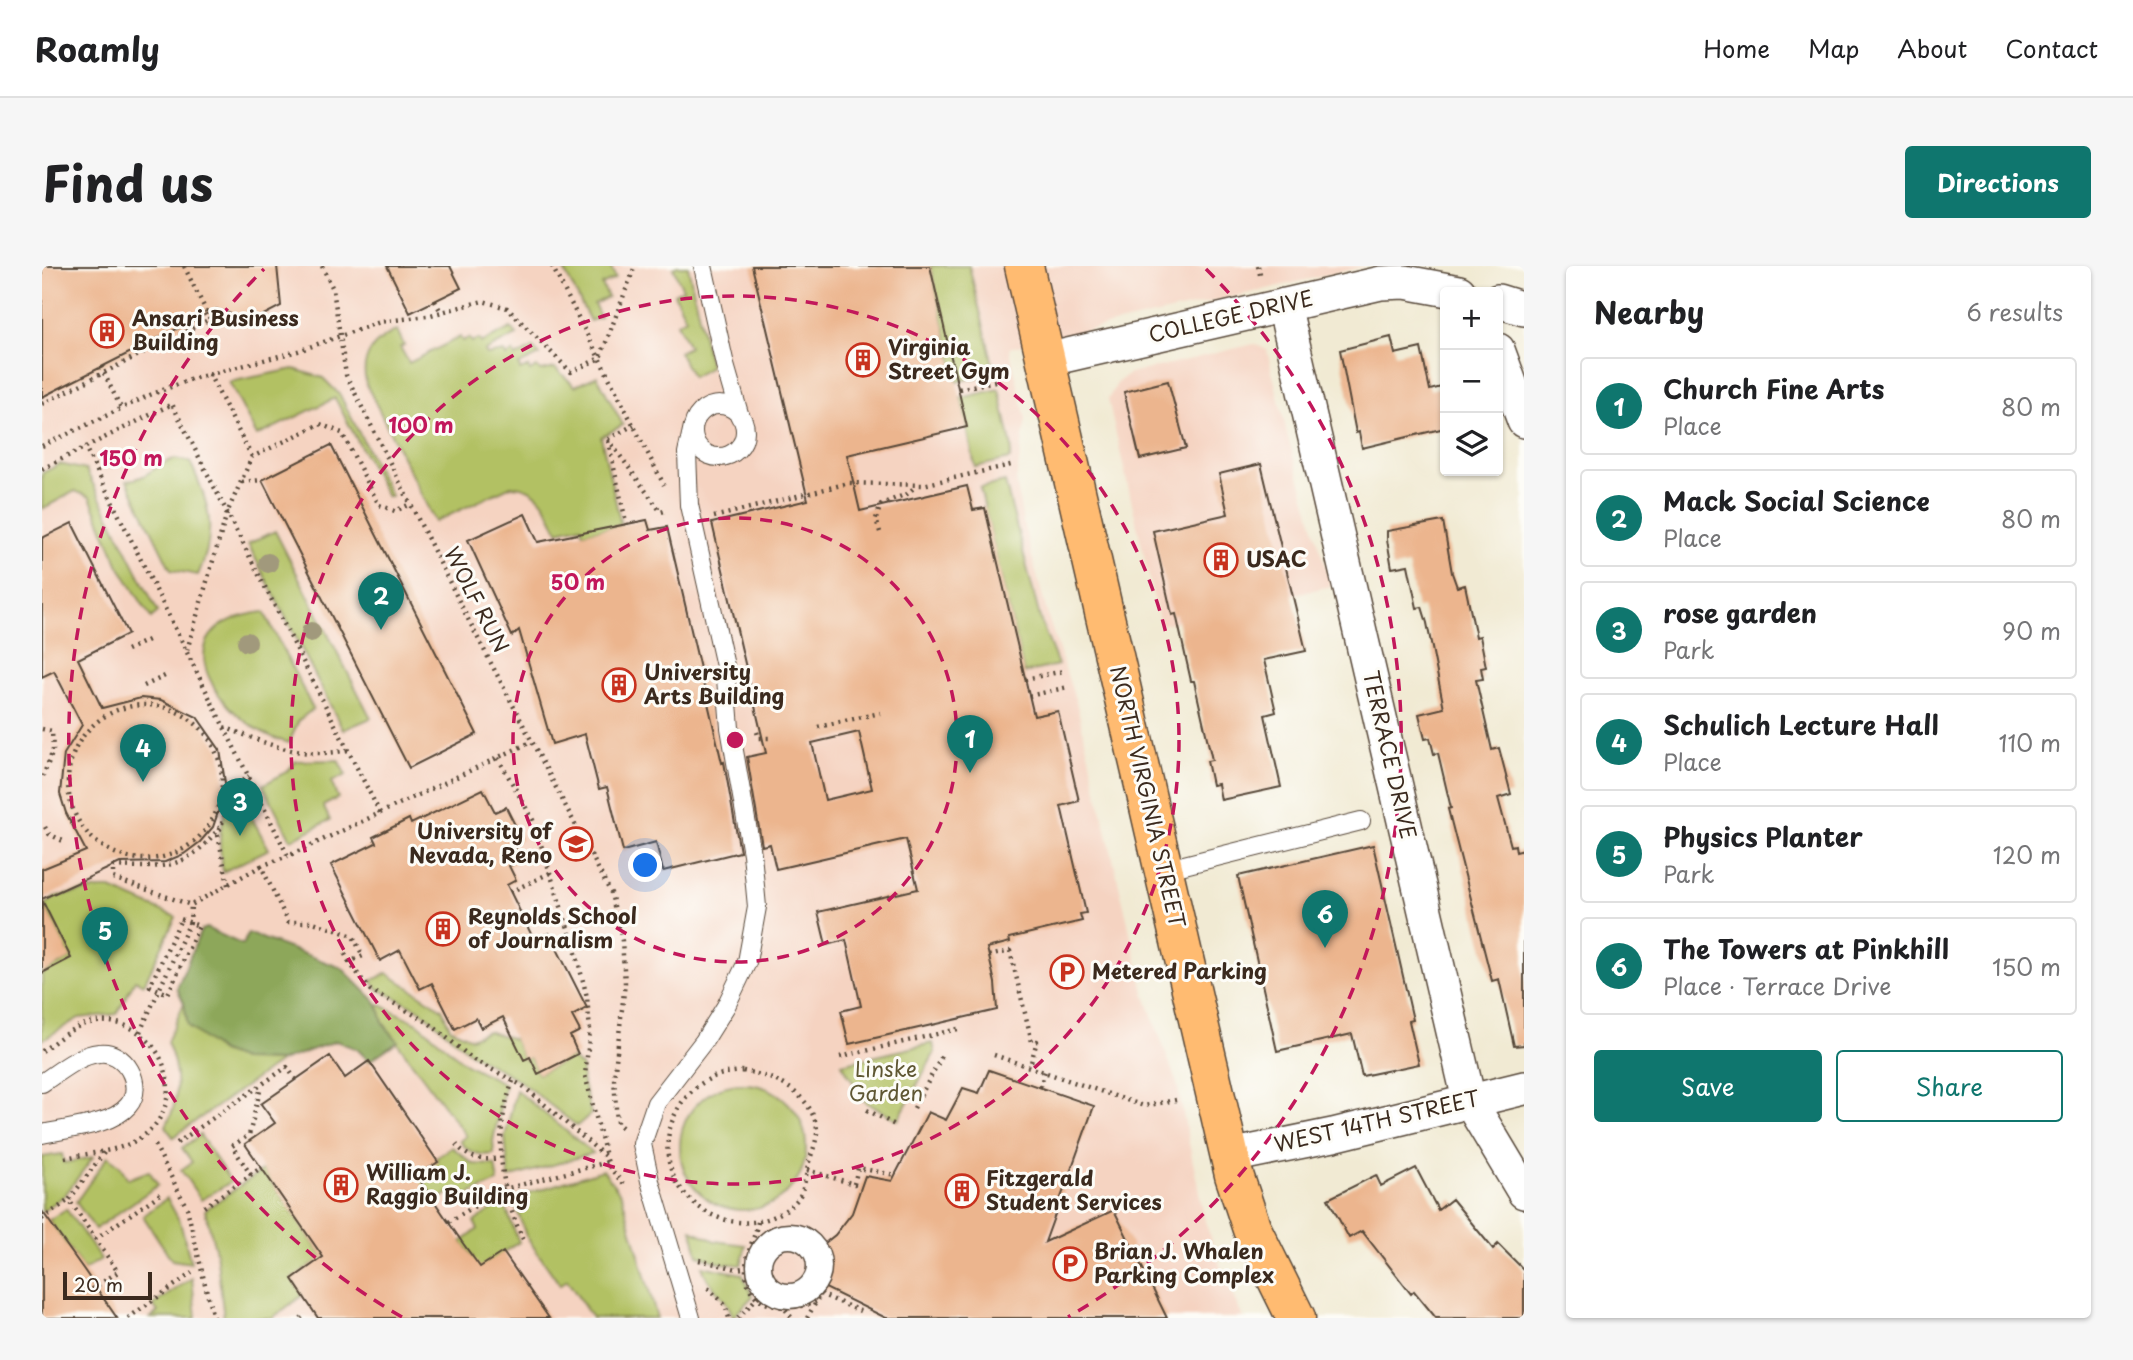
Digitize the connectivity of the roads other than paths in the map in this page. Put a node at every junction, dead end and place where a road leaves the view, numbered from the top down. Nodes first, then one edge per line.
1 (703, 266) edge
2 (1024, 266) edge
3 (1380, 275) edge
4 (1440, 288) edge
5 (1273, 294) junction
6 (1503, 303) edge
7 (1524, 309) edge
8 (1046, 360) junction
9 (1503, 364) edge
10 (725, 365) junction
11 (740, 417) junction
12 (697, 419) junction
13 (1524, 421) edge
14 (1360, 821) dead end
15 (1164, 870) junction
16 (42, 1083) edge
17 (1524, 1088) edge
18 (1469, 1100) junction
19 (42, 1134) edge
20 (1230, 1156) junction
21 (1524, 1192) edge
22 (691, 1318) edge
23 (1296, 1318) edge

1 - 10 lane
2 - 8 main road, NORTH VIRGINIA STREET
3 - 4 street, COLLEGE DRIVE
3 - 5 street, COLLEGE DRIVE
5 - 8 street, COLLEGE DRIVE
5 - 18 street, TERRACE DRIVE
6 - 7 street
8 - 15 main road, NORTH VIRGINIA STREET
9 - 13 street
10 - 11 lane
10 - 12 lane
11 - 12 lane
11 - 12 lane
12 - 22 lane
14 - 15 lane
15 - 20 main road, NORTH VIRGINIA STREET
16 - 19 lane
17 - 18 street, WEST 14TH STREET
18 - 20 street, WEST 14TH STREET
18 - 21 street, TERRACE DRIVE
20 - 23 main road, NORTH VIRGINIA STREET

